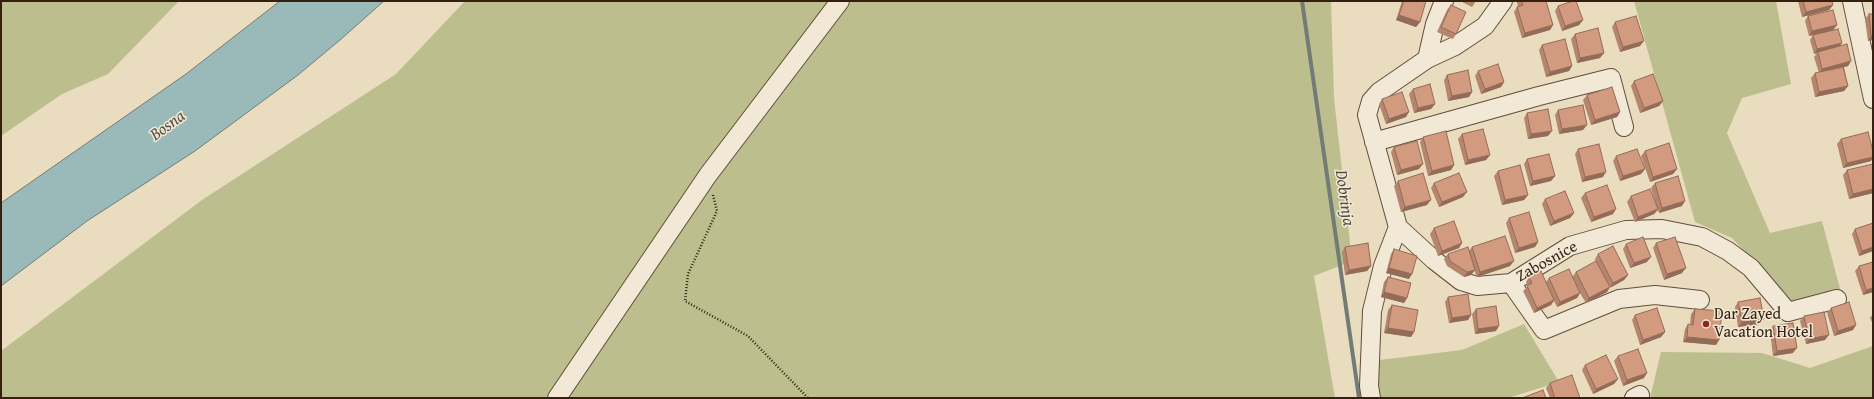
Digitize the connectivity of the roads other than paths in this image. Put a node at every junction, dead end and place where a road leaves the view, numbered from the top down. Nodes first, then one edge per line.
1 (840, 1) edge
2 (1444, 1) edge
3 (1503, 1) edge
4 (1852, 1) edge
5 (1427, 59) junction
6 (1873, 99) edge
7 (1624, 127) dead end
8 (1374, 142) junction
9 (1398, 227) junction
10 (1511, 283) junction
11 (1837, 299) dead end
12 (1700, 300) dead end
13 (557, 398) edge
14 (1371, 398) edge

1 - 13 street
2 - 5 street
3 - 5 street
4 - 6 street
5 - 8 street
7 - 8 street
8 - 9 street
9 - 10 street, Zabosnice
9 - 14 street
10 - 11 street, Zabosnice
10 - 12 street, Zabosnice

